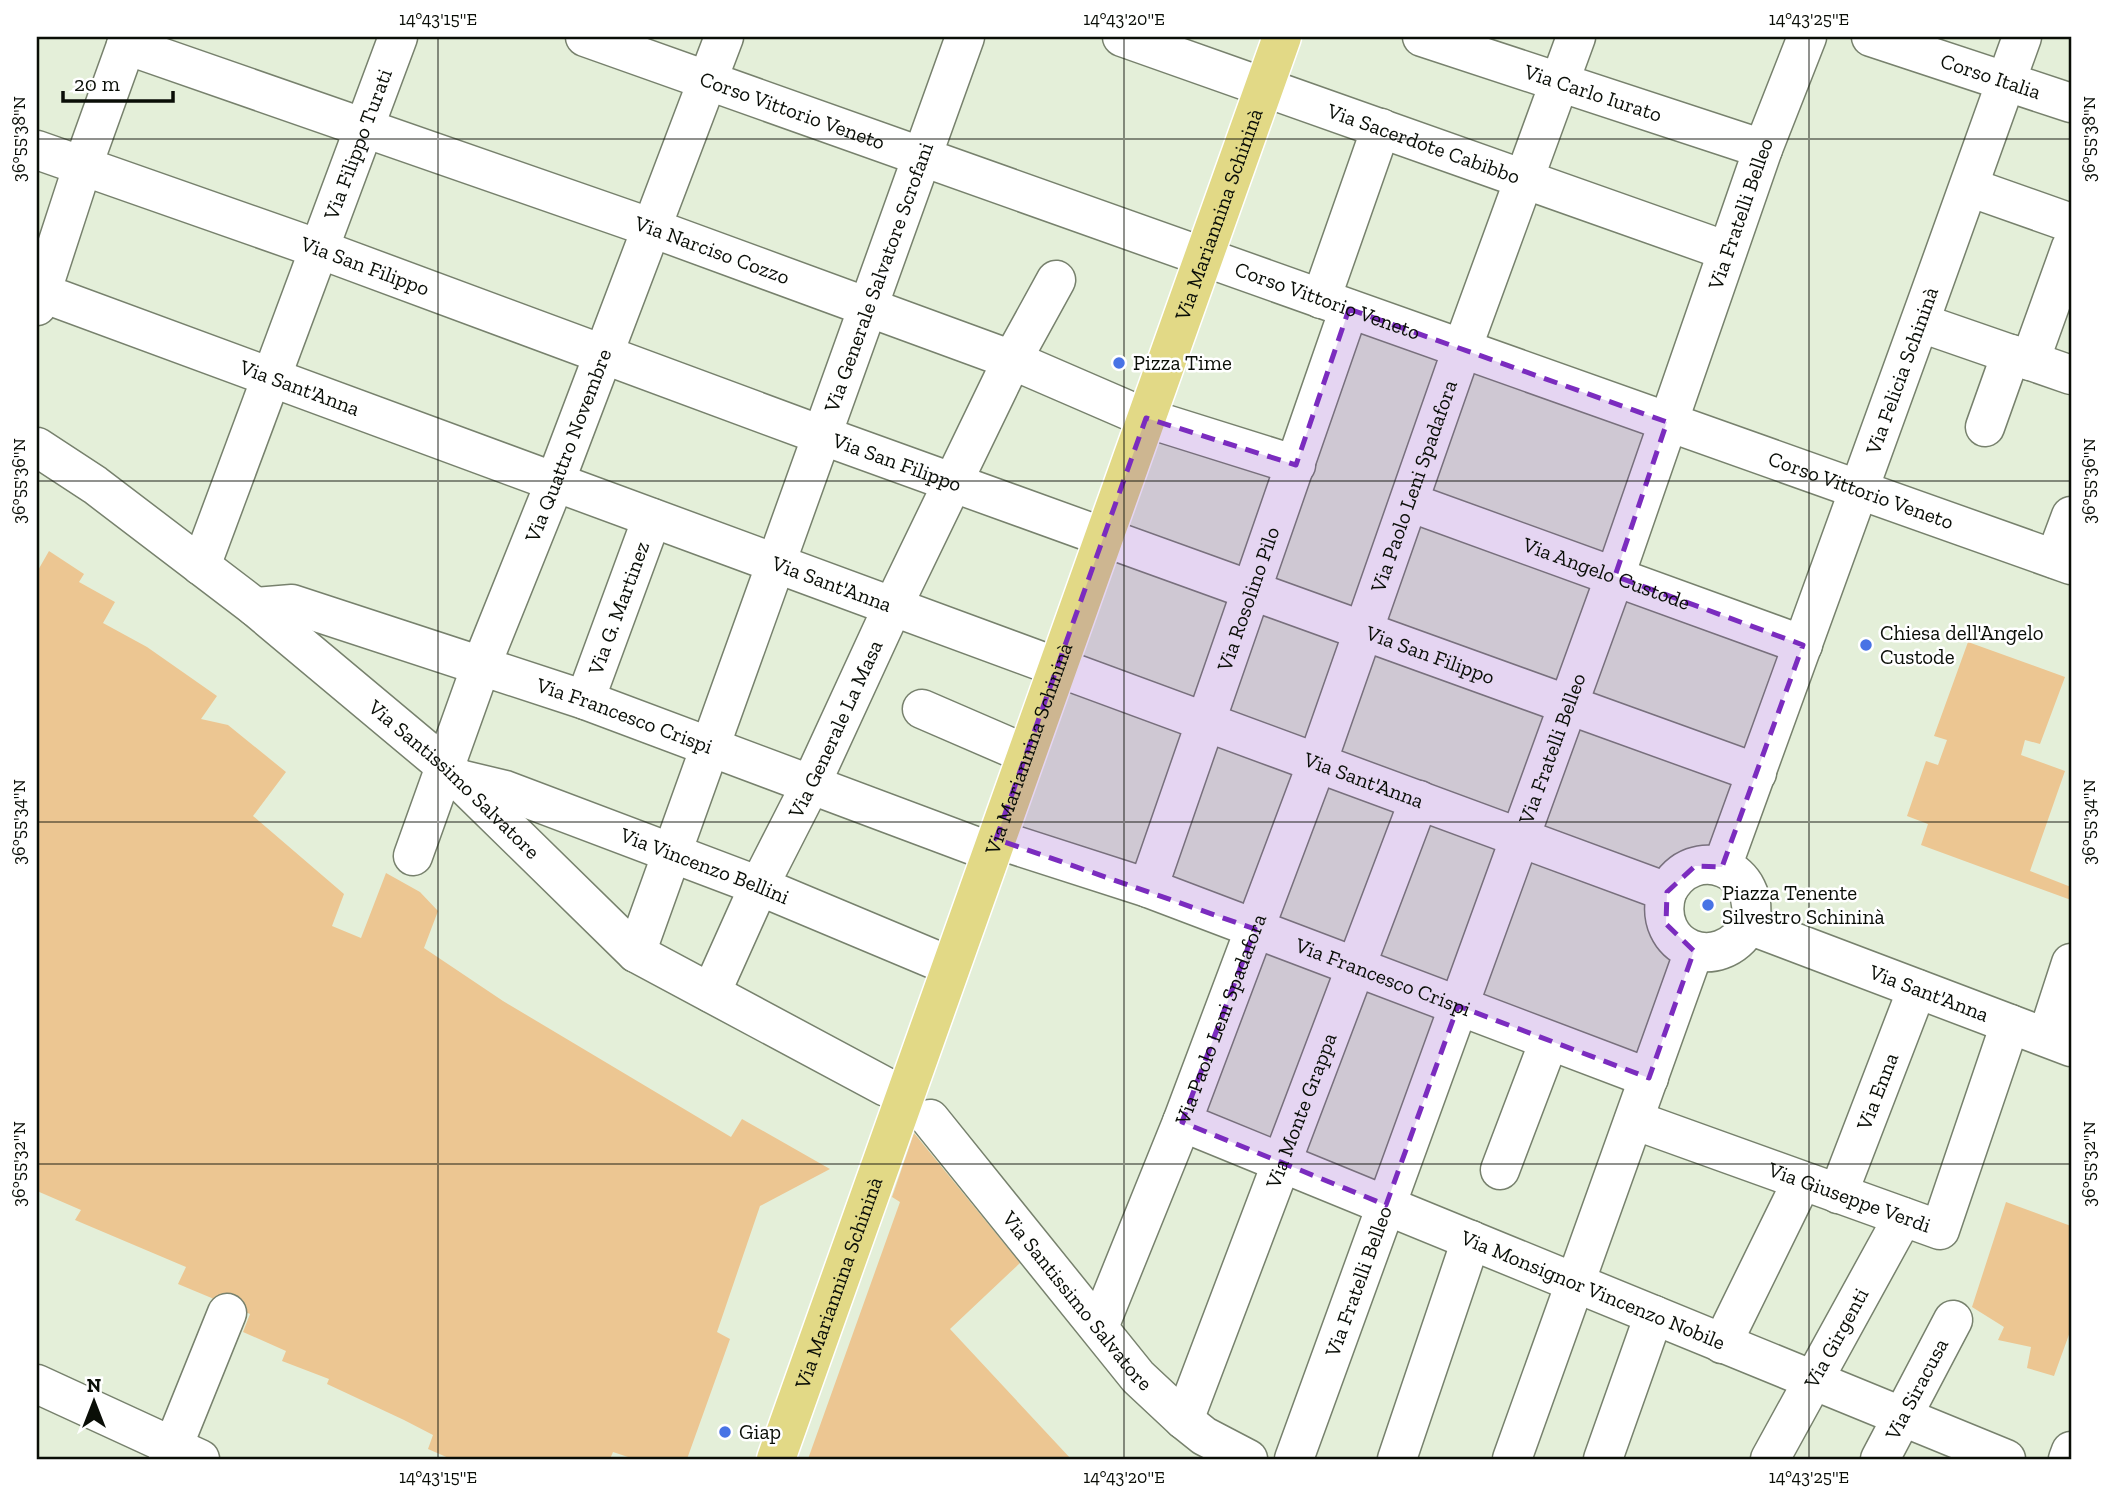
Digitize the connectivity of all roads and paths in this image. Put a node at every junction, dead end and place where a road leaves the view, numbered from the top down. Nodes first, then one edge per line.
1 (398, 37) edge
2 (584, 37) edge
3 (724, 37) edge
4 (965, 37) edge
5 (1122, 37) edge
6 (1282, 37) edge
7 (1422, 37) edge
8 (1576, 37) edge
9 (1807, 37) edge
10 (1871, 37) edge
11 (2022, 37) edge
12 (127, 41) edge
13 (708, 80) junction
14 (2006, 82) junction
15 (1560, 83) junction
16 (1264, 87) junction
17 (2071, 103) edge
18 (364, 127) junction
19 (1381, 128) junction
20 (1763, 149) junction
21 (37, 150) edge
22 (922, 157) junction
23 (83, 165) junction
24 (1525, 180) junction
25 (1969, 187) junction
26 (2071, 223) edge
27 (652, 228) junction
28 (2071, 247) edge
29 (319, 249) junction
30 (1727, 251) junction
31 (1203, 257) junction
32 (1056, 280) dead end
33 (38, 297) edge
34 (1335, 304) junction
35 (868, 307) junction
36 (1921, 323) junction
37 (1462, 349) junction
38 (603, 353) junction
39 (2020, 357) junction
40 (1012, 360) junction
41 (2071, 375) edge
42 (271, 377) junction
43 (1146, 418) junction
44 (1667, 422) junction
45 (1985, 426) dead end
46 (821, 435) junction
47 (37, 447) edge
48 (1296, 465) junction
49 (555, 482) junction
50 (953, 482) junction
51 (1858, 490) junction
52 (1409, 502) junction
53 (2071, 516) edge
54 (652, 517) junction
55 (1103, 537) junction
56 (2063, 562) edge
57 (775, 563) junction
58 (201, 566) junction
59 (1615, 576) junction
60 (1252, 589) junction
61 (892, 606) junction
62 (254, 607) junction
63 (1364, 630) junction
64 (1803, 645) junction
65 (481, 666) junction
66 (1057, 667) junction
67 (585, 700) junction
68 (1568, 704) junction
69 (922, 709) dead end
70 (1206, 722) junction
71 (710, 746) junction
72 (1026, 754) junction
73 (1317, 763) junction
74 (451, 772) junction
75 (1757, 773) junction
76 (811, 784) junction
77 (1419, 800) junction
78 (1520, 838) junction
79 (993, 845) junction
80 (672, 852) junction
81 (413, 856) dead end
82 (1722, 867) junction
83 (759, 886) junction
84 (1148, 888) junction
85 (1667, 892) junction
86 (1749, 925) junction
87 (1255, 929) junction
88 (1694, 951) junction
89 (636, 953) junction
90 (2071, 962) edge
91 (950, 965) junction
92 (1356, 967) junction
93 (1917, 989) junction
94 (711, 993) junction
95 (1458, 1006) junction
96 (2010, 1024) junction
97 (1549, 1041) junction
98 (2059, 1042) edge
99 (1649, 1078) junction
100 (886, 1087) dead end
101 (930, 1119) dead end
102 (1634, 1120) junction
103 (1182, 1122) junction
104 (1282, 1163) junction
105 (1500, 1170) dead end
106 (1802, 1181) junction
107 (1838, 1194) junction
108 (1386, 1205) junction
109 (1903, 1217) junction
110 (1471, 1240) junction
111 (1575, 1283) junction
112 (227, 1313) dead end
113 (1654, 1315) junction
114 (1953, 1320) dead end
115 (1099, 1327) junction
116 (1722, 1343) junction
117 (1812, 1380) junction
118 (37, 1384) edge
119 (1902, 1417) junction
120 (1184, 1420) junction
121 (2071, 1451) edge
122 (180, 1455) edge
123 (776, 1459) edge
124 (1248, 1459) edge
125 (1294, 1459) edge
126 (1397, 1459) edge
127 (1512, 1459) edge
128 (1603, 1459) edge
129 (1770, 1459) edge
130 (1880, 1459) edge
131 (2006, 1459) edge
132 (2068, 1459) edge

1 - 18 street, Via Filippo Turati
2 - 13 street, Corso Vittorio Veneto
3 - 13 street, Via Quattro Novembre
4 - 22 street, Via Generale Salvatore Scrofani
5 - 16 street, Via Sacerdote Cabibbo
6 - 16 main road, Via Mariannina Schininà
7 - 15 street, Via Carlo Iurato
8 - 15 street, Via Paolo Leni Spadafora
9 - 20 street, Via Fratelli Belleo
10 - 14 street, Corso Italia
11 - 14 street, Via Felicia Schininà
12 - 18 street, Via Narciso Cozzo
12 - 23 street
13 - 22 street, Corso Vittorio Veneto
13 - 27 street, Via Quattro Novembre
14 - 17 street, Corso Italia
14 - 25 street, Via Felicia Schininà
15 - 20 street, Via Carlo Iurato
15 - 24 street, Via Paolo Leni Spadafora
16 - 19 street, Via Sacerdote Cabibbo
16 - 31 main road, Via Mariannina Schininà
18 - 27 street, Via Narciso Cozzo
18 - 29 street, Via Filippo Turati
19 - 24 street, Via Sacerdote Cabibbo
19 - 34 street, Via Rosolino Pilo
20 - 30 street, Via Fratelli Belleo
21 - 23 street, Via San Filippo
22 - 31 street, Corso Vittorio Veneto
22 - 35 street, Via Generale Salvatore Scrofani
23 - 29 street, Via San Filippo
23 - 33 street
24 - 30 street, Via Sacerdote Cabibbo
24 - 37 street, Via Paolo Leni Spadafora
25 - 26 street
25 - 36 street, Via Felicia Schininà
27 - 35 street, Via Narciso Cozzo
27 - 38 street, Via Quattro Novembre
28 - 39 street
29 - 38 street, Via San Filippo
29 - 42 street, Via Filippo Turati
30 - 44 street, Via Fratelli Belleo
31 - 34 street, Corso Vittorio Veneto
31 - 43 main road, Via Mariannina Schininà
32 - 40 street, Via Generale La Masa
33 - 42 street, Via Sant'Anna
34 - 37 street, Corso Vittorio Veneto
34 - 48 street, Via Rosolino Pilo
35 - 40 street, Via Narciso Cozzo
35 - 46 street, Via Generale Salvatore Scrofani
36 - 39 street
36 - 51 street, Via Felicia Schininà
37 - 44 street, Corso Vittorio Veneto
37 - 52 street, Via Paolo Leni Spadafora
38 - 46 street, Via San Filippo
38 - 49 street, Via Quattro Novembre
39 - 41 street
39 - 45 street
40 - 43 street, Via Narciso Cozzo
40 - 50 street, Via Generale La Masa
42 - 49 street, Via Sant'Anna
42 - 58 street, Via Filippo Turati
43 - 48 street, Via Narciso Cozzo
43 - 55 main road, Via Mariannina Schininà
44 - 51 street, Corso Vittorio Veneto
44 - 59 street, Via Fratelli Belleo
46 - 50 street, Via San Filippo
46 - 57 street, Via Generale Salvatore Scrofani
47 - 58 street, Via Santissimo Salvatore
48 - 60 street, Via Rosolino Pilo
49 - 54 street, Via Sant'Anna
49 - 65 street, Via Quattro Novembre
50 - 55 street, Via San Filippo
50 - 61 street, Via Generale La Masa
51 - 56 street, Corso Vittorio Veneto
51 - 64 street, Via Felicia Schininà
52 - 59 street, Via Angelo Custode
52 - 63 street, Via Paolo Leni Spadafora
53 - 56 street
54 - 57 street, Via Sant'Anna
54 - 67 street, Via G. Martinez
55 - 60 street, Via San Filippo
55 - 66 main road, Via Mariannina Schininà
57 - 61 street, Via Sant'Anna
57 - 71 street, Via Generale Salvatore Scrofani
58 - 62 street, Via Santissimo Salvatore
59 - 64 street, Via Angelo Custode
59 - 68 street, Via Fratelli Belleo
60 - 63 street, Via San Filippo
60 - 70 street, Via Rosolino Pilo
61 - 66 street, Via Sant'Anna
61 - 76 street, Via Generale La Masa
62 - 65 street, Via Francesco Crispi
62 - 74 street, Via Santissimo Salvatore
63 - 68 street, Via San Filippo
63 - 73 street, Via Paolo Leni Spadafora
64 - 75 street, Via Felicia Schininà
65 - 67 street, Via Francesco Crispi
65 - 74 street, Via Quattro Novembre
66 - 70 street, Via Sant'Anna
66 - 72 main road, Via Mariannina Schininà
67 - 71 street, Via Francesco Crispi
68 - 75 street, Via San Filippo
68 - 78 street, Via Fratelli Belleo
69 - 72 street
70 - 73 street, Via Sant'Anna
70 - 84 street, Via Rosolino Pilo
71 - 76 street, Via Francesco Crispi
71 - 80 street, Via Generale Salvatore Scrofani
72 - 79 main road, Via Mariannina Schininà
73 - 77 street, Via Sant'Anna
73 - 87 street, Via Paolo Leni Spadafora
74 - 80 street, Via Vincenzo Bellini
74 - 81 street, Via Quattro Novembre
74 - 89 street, Via Santissimo Salvatore
75 - 82 street, Via Felicia Schininà
76 - 79 street, Via Francesco Crispi
76 - 83 street, Via Generale La Masa
77 - 78 street, Via Sant'Anna
77 - 92 street, Via Monte Grappa
78 - 85 street, Via Sant'Anna
78 - 95 street, Via Fratelli Belleo
79 - 84 street, Via Francesco Crispi
79 - 91 main road, Via Mariannina Schininà
80 - 83 street, Via Vincenzo Bellini
80 - 89 street, Via Generale Salvatore Scrofani
82 - 85 street
82 - 86 street
83 - 91 street, Via Vincenzo Bellini
83 - 94 street, Via Generale La Masa
84 - 87 street, Via Francesco Crispi
85 - 88 street
86 - 88 street
86 - 93 street, Via Sant'Anna
87 - 92 street, Via Francesco Crispi
87 - 103 street, Via Paolo Leni Spadafora
88 - 99 street
89 - 94 street, Via Santissimo Salvatore
90 - 98 street
91 - 123 main road, Via Mariannina Schininà
92 - 95 street, Via Francesco Crispi
92 - 104 street, Via Monte Grappa
93 - 96 street, Via Sant'Anna
93 - 107 street, Via Enna
94 - 100 street, Via Santissimo Salvatore
95 - 97 street, Via Francesco Crispi
95 - 108 street, Via Fratelli Belleo
96 - 98 street, Via Sant'Anna
96 - 109 street, Via Giuseppe Verdi
97 - 99 street, Via Francesco Crispi
97 - 105 street
99 - 102 street
101 - 115 street, Via Santissimo Salvatore
102 - 106 street, Via Giuseppe Verdi
102 - 111 street
103 - 104 street, Via Monsignor Vincenzo Nobile
103 - 115 street, Via Paolo Leni Spadafora
104 - 108 street, Via Monsignor Vincenzo Nobile
104 - 120 street, Via Monte Grappa
106 - 107 street, Via Giuseppe Verdi
106 - 116 street
107 - 109 street, Via Giuseppe Verdi
108 - 110 street, Via Monsignor Vincenzo Nobile
108 - 125 street, Via Fratelli Belleo
109 - 117 street, Via Girgenti
110 - 111 street, Via Monsignor Vincenzo Nobile
110 - 126 street
111 - 113 street, Via Monsignor Vincenzo Nobile
111 - 127 street
112 - 122 street
113 - 116 street, Via Monsignor Vincenzo Nobile
113 - 128 street
114 - 119 street, Via Siracusa
115 - 120 street, Via Santissimo Salvatore
116 - 117 street, Via Monsignor Vincenzo Nobile
117 - 119 street, Via Monsignor Vincenzo Nobile
117 - 129 street, Via Girgenti
118 - 122 street
119 - 130 street, Via Siracusa
119 - 131 street, Via Monsignor Vincenzo Nobile
120 - 124 street, Via Santissimo Salvatore
121 - 132 street

